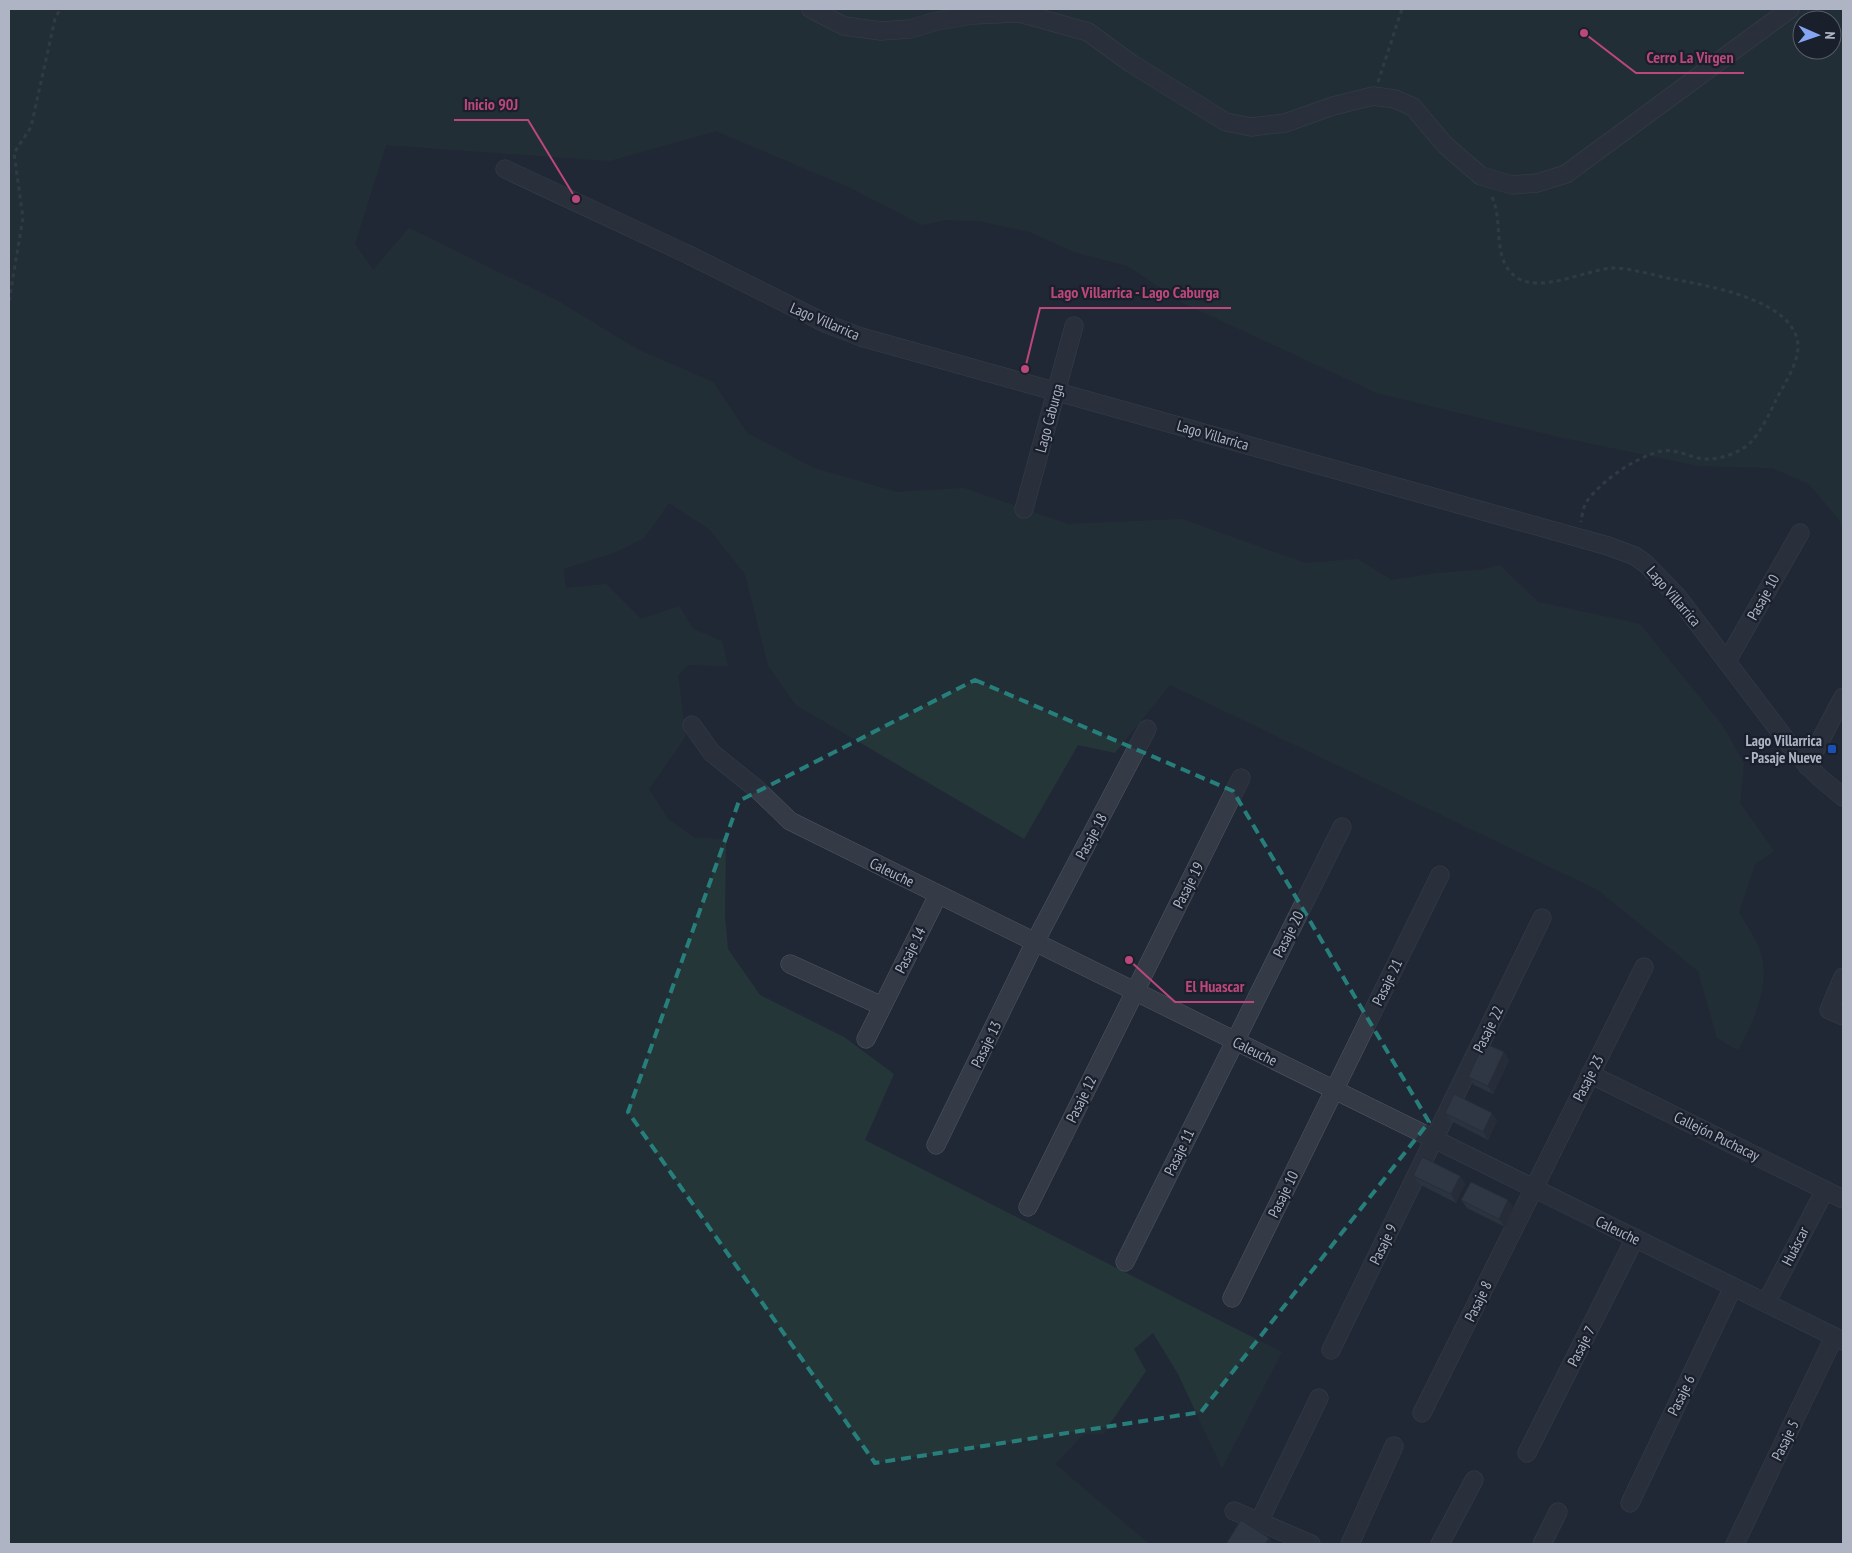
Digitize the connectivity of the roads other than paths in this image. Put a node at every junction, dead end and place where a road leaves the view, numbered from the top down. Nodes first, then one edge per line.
1 (811, 9) edge
2 (1790, 9) edge
3 (505, 170) dead end
4 (1074, 326) dead end
5 (1057, 391) junction
6 (1024, 509) dead end
7 (1800, 533) dead end
8 (1727, 661) junction
9 (1843, 697) edge
10 (692, 725) dead end
11 (1147, 730) dead end
12 (1807, 766) junction
13 (1241, 778) dead end
14 (1843, 797) edge
15 (1342, 827) dead end
16 (1440, 875) dead end
17 (938, 895) junction
18 (1542, 918) dead end
19 (1035, 942) junction
20 (790, 964) dead end
21 (1644, 967) dead end
22 (1843, 977) edge
23 (1134, 991) junction
24 (882, 1006) junction
25 (1836, 1013) edge
26 (866, 1039) dead end
27 (1234, 1041) junction
28 (1590, 1074) junction
29 (1333, 1090) junction
30 (1434, 1139) junction
31 (936, 1145) dead end
32 (1533, 1188) junction
33 (1837, 1191) edge
34 (1028, 1207) dead end
35 (1635, 1238) junction
36 (1125, 1262) dead end
37 (1733, 1287) junction
38 (1232, 1298) dead end
39 (1766, 1303) junction
40 (1839, 1339) edge
41 (1331, 1350) dead end
42 (1319, 1398) dead end
43 (1422, 1413) dead end
44 (1394, 1446) dead end
45 (1527, 1453) dead end
46 (1474, 1480) dead end
47 (1630, 1504) dead end
48 (1234, 1511) dead end
49 (1558, 1512) dead end
50 (1259, 1522) junction
51 (1311, 1544) edge
52 (1350, 1544) edge
53 (1440, 1544) edge
54 (1542, 1544) edge
55 (1735, 1544) edge

1 - 2 street
3 - 5 street, Lago Villarrica
4 - 5 street, Lago Caburga
5 - 6 street, Lago Caburga
5 - 8 street, Lago Villarrica
7 - 8 street, Pasaje 10
8 - 12 street, Lago Villarrica
9 - 12 street
10 - 17 street, Caleuche
11 - 19 street, Pasaje 18
12 - 14 street, Lago Villarrica
13 - 23 street, Pasaje 19
15 - 27 street, Pasaje 20
16 - 29 street, Pasaje 21
17 - 19 street, Caleuche
17 - 24 street, Pasaje 14
18 - 30 street, Pasaje 22
19 - 23 street, Caleuche
19 - 31 street, Pasaje 13
20 - 24 street
21 - 28 street, Pasaje 23
22 - 25 street
23 - 27 street, Caleuche
23 - 34 street, Pasaje 12
24 - 26 street, Pasaje 14
27 - 29 street, Caleuche
27 - 36 street, Pasaje 11
28 - 32 street, Pasaje 23
28 - 33 street, Callejón Puchacay
29 - 30 street, Caleuche
29 - 38 street, Pasaje 10
30 - 32 street, Caleuche
30 - 41 street, Pasaje 9
32 - 35 street, Caleuche
32 - 43 street, Pasaje 8
33 - 39 street, Huáscar
35 - 37 street, Caleuche
35 - 45 street, Pasaje 7
37 - 39 street, Caleuche
37 - 47 street, Pasaje 6
39 - 40 street, Caleuche
40 - 55 street, Pasaje 5
42 - 50 street
44 - 52 street
46 - 53 street
48 - 50 street
49 - 54 street
50 - 51 street

